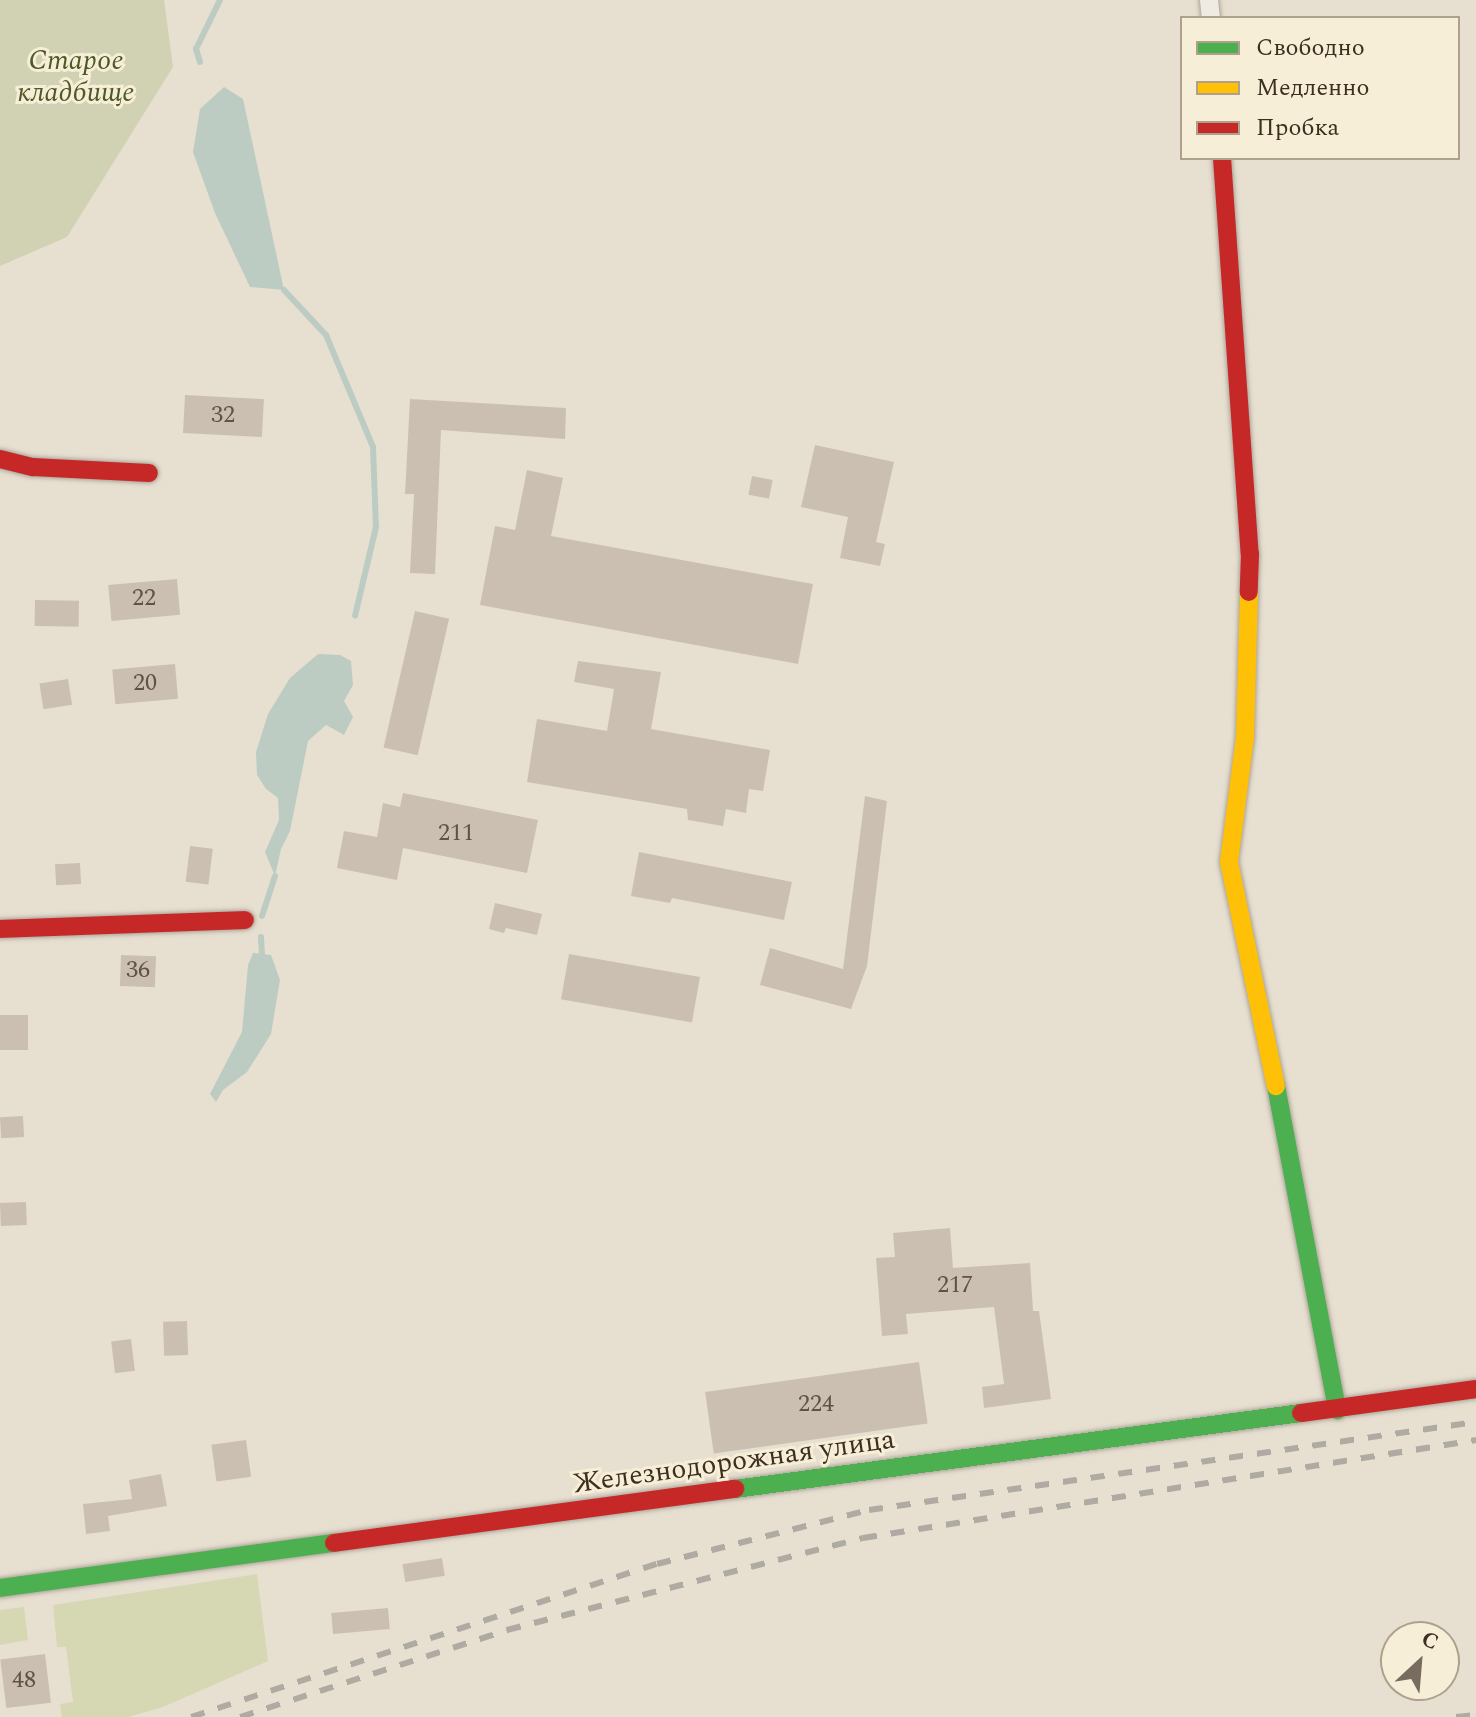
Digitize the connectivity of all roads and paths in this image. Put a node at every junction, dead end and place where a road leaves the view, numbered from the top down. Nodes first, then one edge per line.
1 (1222, 160) edge
2 (0, 459) edge
3 (149, 473) dead end
4 (245, 920) dead end
5 (0, 929) edge
6 (1476, 1389) edge
7 (1337, 1410) junction
8 (0, 1588) edge

1 - 7 street
2 - 3 street
4 - 5 street
6 - 7 street, Железнодорожная улица
7 - 8 street, Железнодорожная улица

